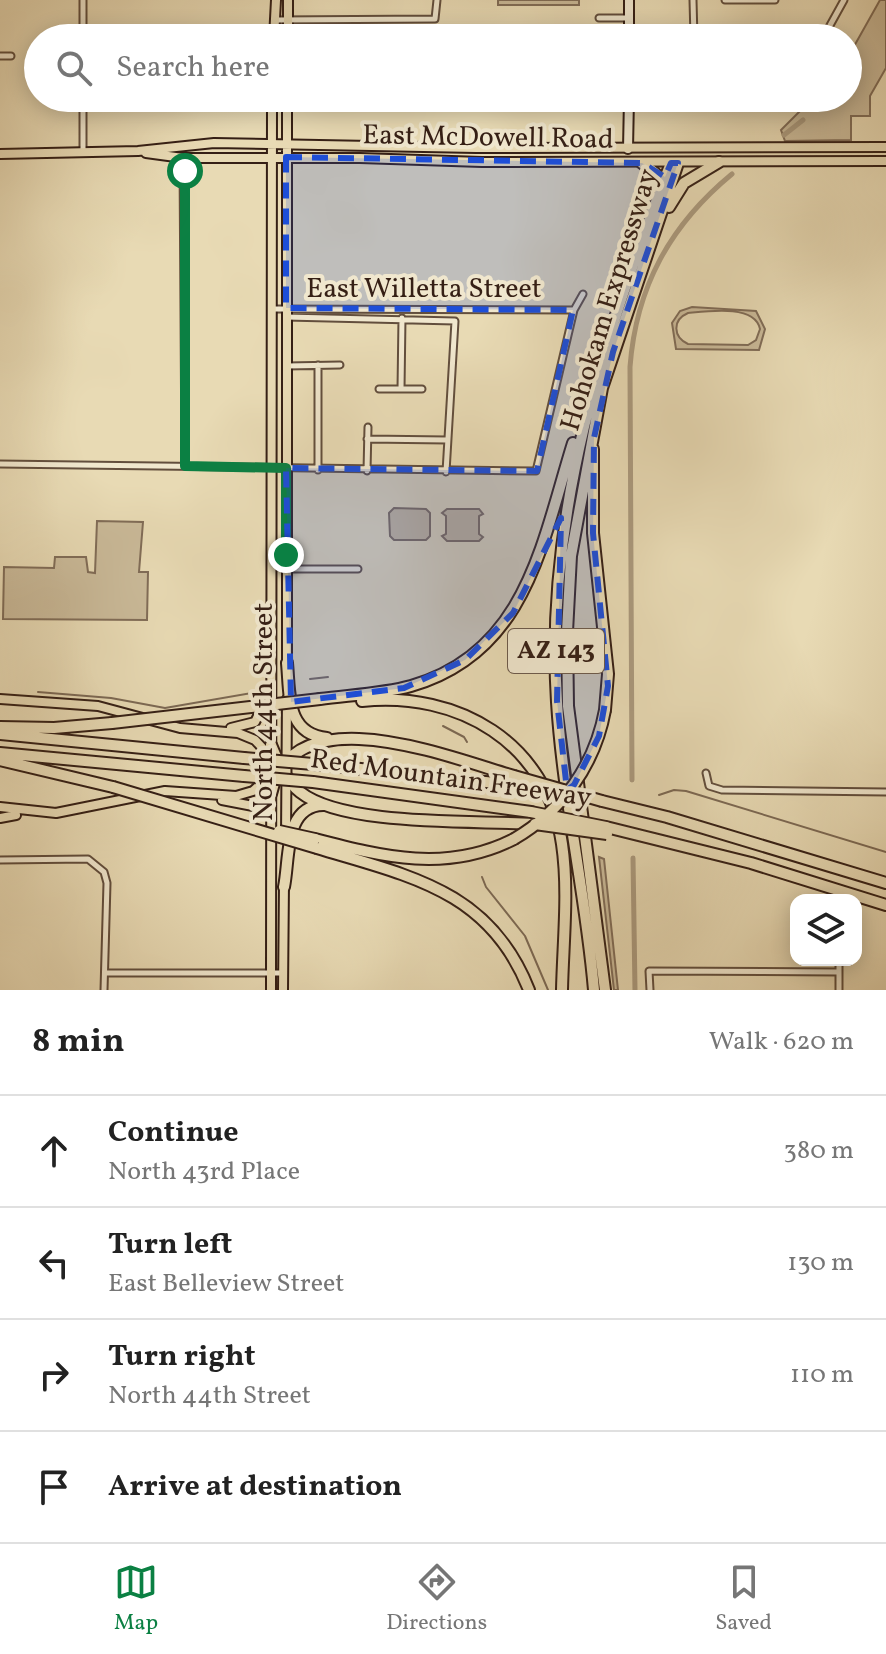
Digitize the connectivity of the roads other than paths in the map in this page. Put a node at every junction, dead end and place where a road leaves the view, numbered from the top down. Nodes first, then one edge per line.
1 (83, 0) edge
2 (276, 0) edge
3 (288, 0) edge
4 (437, 0) edge
5 (629, 0) edge
6 (693, 0) edge
7 (725, 0) edge
8 (774, 0) edge
9 (844, 0) edge
10 (599, 18) dead end
11 (629, 18) junction
12 (288, 19) junction
13 (275, 20) junction
14 (83, 24) edge
15 (275, 24) edge
16 (288, 24) edge
17 (629, 24) edge
18 (694, 24) edge
19 (831, 24) edge
20 (0, 56) edge
21 (11, 56) dead end
22 (83, 112) edge
23 (272, 112) edge
24 (287, 112) edge
25 (629, 112) edge
26 (272, 143) junction
27 (179, 144) junction
28 (286, 144) junction
29 (427, 147) junction
30 (444, 147) junction
31 (812, 147) junction
32 (886, 147) edge
33 (527, 148) junction
34 (586, 148) junction
35 (628, 149) junction
36 (676, 149) junction
37 (138, 151) junction
38 (83, 153) junction
39 (0, 154) edge
40 (272, 157) junction
41 (286, 157) junction
42 (183, 158) junction
43 (429, 160) junction
44 (812, 160) junction
45 (444, 161) junction
46 (886, 161) edge
47 (536, 162) junction
48 (588, 162) junction
49 (598, 162) junction
50 (719, 162) junction
51 (642, 163) junction
52 (674, 163) junction
53 (656, 200) junction
54 (650, 245) junction
55 (583, 294) dead end
56 (274, 309) junction
57 (574, 310) junction
58 (286, 313) junction
59 (615, 316) junction
60 (402, 318) junction
61 (613, 352) junction
62 (318, 365) junction
63 (340, 365) dead end
64 (286, 366) junction
65 (379, 389) dead end
66 (401, 389) junction
67 (422, 389) dead end
68 (368, 427) dead end
69 (367, 439) junction
70 (447, 440) junction
71 (0, 464) edge
72 (185, 466) junction
73 (275, 467) junction
74 (286, 468) junction
75 (318, 470) junction
76 (367, 471) junction
77 (446, 472) junction
78 (274, 514) junction
79 (286, 569) junction
80 (358, 569) dead end
81 (273, 581) junction
82 (287, 663) junction
83 (272, 668) junction
84 (0, 699) edge
85 (320, 702) junction
86 (0, 727) edge
87 (198, 730) junction
88 (0, 734) edge
89 (357, 740) junction
90 (271, 745) joint
91 (0, 753) edge
92 (0, 760) edge
93 (279, 767) junction
94 (706, 773) dead end
95 (514, 780) junction
96 (182, 791) junction
97 (886, 792) edge
98 (271, 794) joint
99 (0, 807) edge
100 (335, 807) junction
101 (56, 813) junction
102 (271, 815) junction
103 (0, 818) edge
104 (606, 830) junction
105 (316, 844) junction
106 (0, 860) edge
107 (886, 883) edge
108 (284, 887) junction
109 (886, 905) edge
110 (839, 966) edge
111 (839, 972) junction
112 (105, 973) junction
113 (272, 973) junction
114 (283, 973) junction
115 (104, 990) edge
116 (271, 990) edge
117 (283, 990) edge
118 (529, 990) edge
119 (562, 990) edge
120 (594, 990) edge
121 (605, 990) edge
122 (650, 990) edge
123 (839, 990) edge

1 - 14 street
2 - 13 main road
3 - 12 main road
4 - 12 street
5 - 11 street
6 - 18 street
7 - 8 street
9 - 19 street
10 - 11 street
11 - 17 street
12 - 13 street
12 - 16 main road
13 - 15 main road
20 - 21 street
22 - 38 street
23 - 26 main road, North 44th Street
24 - 28 main road, North 44th Street
25 - 35 street
26 - 27 main road, East McDowell Road
26 - 28 main road, East McDowell Road
26 - 40 main road, North 44th Street
27 - 37 main road, East McDowell Road
27 - 42 street
28 - 29 main road, East McDowell Road
28 - 41 main road, North 44th Street
29 - 30 main road, East McDowell Road
29 - 43 main road
30 - 33 main road, East McDowell Road
30 - 45 main road
31 - 32 main road, East McDowell Road
31 - 36 main road, East McDowell Road
31 - 44 main road
33 - 34 main road, East McDowell Road
33 - 47 main road
34 - 35 main road, East McDowell Road
34 - 48 main road
35 - 36 main road, East McDowell Road
35 - 49 main road
36 - 52 main road, Hohokam Expressway / AZ 143
37 - 38 main road, East McDowell Road
37 - 42 main road, East McDowell Road
38 - 39 main road, East McDowell Road
40 - 41 main road, East McDowell Road
40 - 42 main road, East McDowell Road
40 - 56 main road, North 44th Street
41 - 43 main road, East McDowell Road
41 - 58 main road, North 44th Street
42 - 72 street
43 - 45 main road, East McDowell Road
44 - 46 main road, East McDowell Road
44 - 50 main road, East McDowell Road
45 - 47 main road, East McDowell Road
47 - 48 main road, East McDowell Road
48 - 49 main road, East McDowell Road
49 - 51 main road, East McDowell Road
50 - 52 main road, East McDowell Road
50 - 54 highway
51 - 52 main road, East McDowell Road
51 - 53 highway
52 - 53 highway, Hohokam Expressway / AZ 143
52 - 54 highway, Hohokam Expressway / AZ 143
53 - 59 highway, Hohokam Expressway / AZ 143
54 - 61 highway, Hohokam Expressway / AZ 143
55 - 57 street
56 - 58 street, East Willetta Street
56 - 73 main road, North 44th Street
57 - 58 street, East Willetta Street
57 - 77 street
58 - 60 street
58 - 64 main road, North 44th Street
59 - 85 highway
59 - 120 highway, Hohokam Expressway / AZ 143
60 - 66 street
60 - 70 street
61 - 105 highway, bridge
61 - 121 highway, Hohokam Expressway / AZ 143
62 - 63 street
62 - 64 street
62 - 75 street
64 - 74 main road, North 44th Street
65 - 66 street
66 - 67 street
68 - 69 street
69 - 70 street
69 - 76 street
70 - 77 street
71 - 72 street
72 - 73 street
73 - 74 street
73 - 78 main road, North 44th Street
74 - 75 street
74 - 79 main road, North 44th Street
75 - 76 street
76 - 77 street
78 - 79 main road
78 - 81 main road, North 44th Street
79 - 80 street
79 - 81 main road
79 - 82 main road, North 44th Street
81 - 83 main road, North 44th Street
82 - 89 highway
82 - 93 main road, North 44th Street
83 - 87 main road
83 - 90 main road, North 44th Street
84 - 87 main road
85 - 86 highway, bridge
85 - 119 highway
87 - 93 main road
88 - 95 highway, Red Mountain Freeway, bridge
89 - 93 highway
89 - 95 highway
90 - 93 highway
91 - 104 highway, Red Mountain Freeway, bridge
92 - 105 highway, bridge
93 - 96 main road
93 - 98 highway
93 - 100 highway
93 - 108 main road, North 44th Street
94 - 97 street
95 - 107 highway, Red Mountain Freeway, bridge
96 - 101 main road
96 - 102 main road
98 - 102 main road, North 44th Street
99 - 101 main road
100 - 104 highway, bridge
100 - 108 highway
101 - 103 main road
102 - 113 main road, North 44th Street
104 - 109 highway
105 - 118 highway
106 - 112 street
108 - 114 main road, North 44th Street
110 - 111 street
111 - 122 street
111 - 123 street
112 - 113 street
112 - 115 street
113 - 114 street
113 - 116 main road, North 44th Street
114 - 117 main road, North 44th Street

